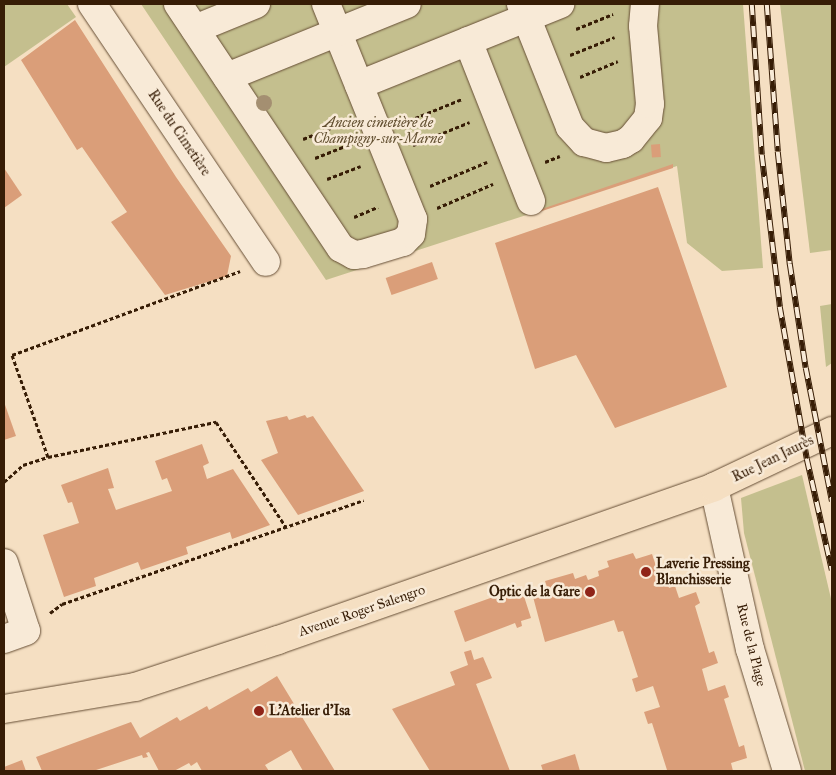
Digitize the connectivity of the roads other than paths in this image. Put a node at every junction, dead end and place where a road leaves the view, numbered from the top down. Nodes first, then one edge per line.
1 (92, 4) edge
2 (178, 4) edge
3 (256, 4) edge
4 (326, 4) edge
5 (407, 4) edge
6 (560, 4) edge
7 (645, 4) edge
8 (524, 11) edge
9 (195, 28) junction
10 (337, 32) junction
11 (468, 41) junction
12 (227, 77) junction
13 (358, 85) junction
14 (531, 201) dead end
15 (266, 262) road end
16 (832, 431) edge
17 (714, 487) junction
18 (4, 563) edge
19 (15, 635) edge
20 (4, 709) edge
21 (788, 771) edge

1 - 15 street, Rue du Cimetière
2 - 9 street
3 - 9 street
4 - 10 street
5 - 10 street
6 - 8 street
7 - 8 street
8 - 11 street
9 - 12 street
10 - 12 street
10 - 13 street
11 - 13 street
11 - 14 street
12 - 13 street
16 - 17 main road, Rue Jean Jaurès
17 - 20 main road, Avenue Roger Salengro
17 - 21 street, Rue de la Plage
18 - 19 street

